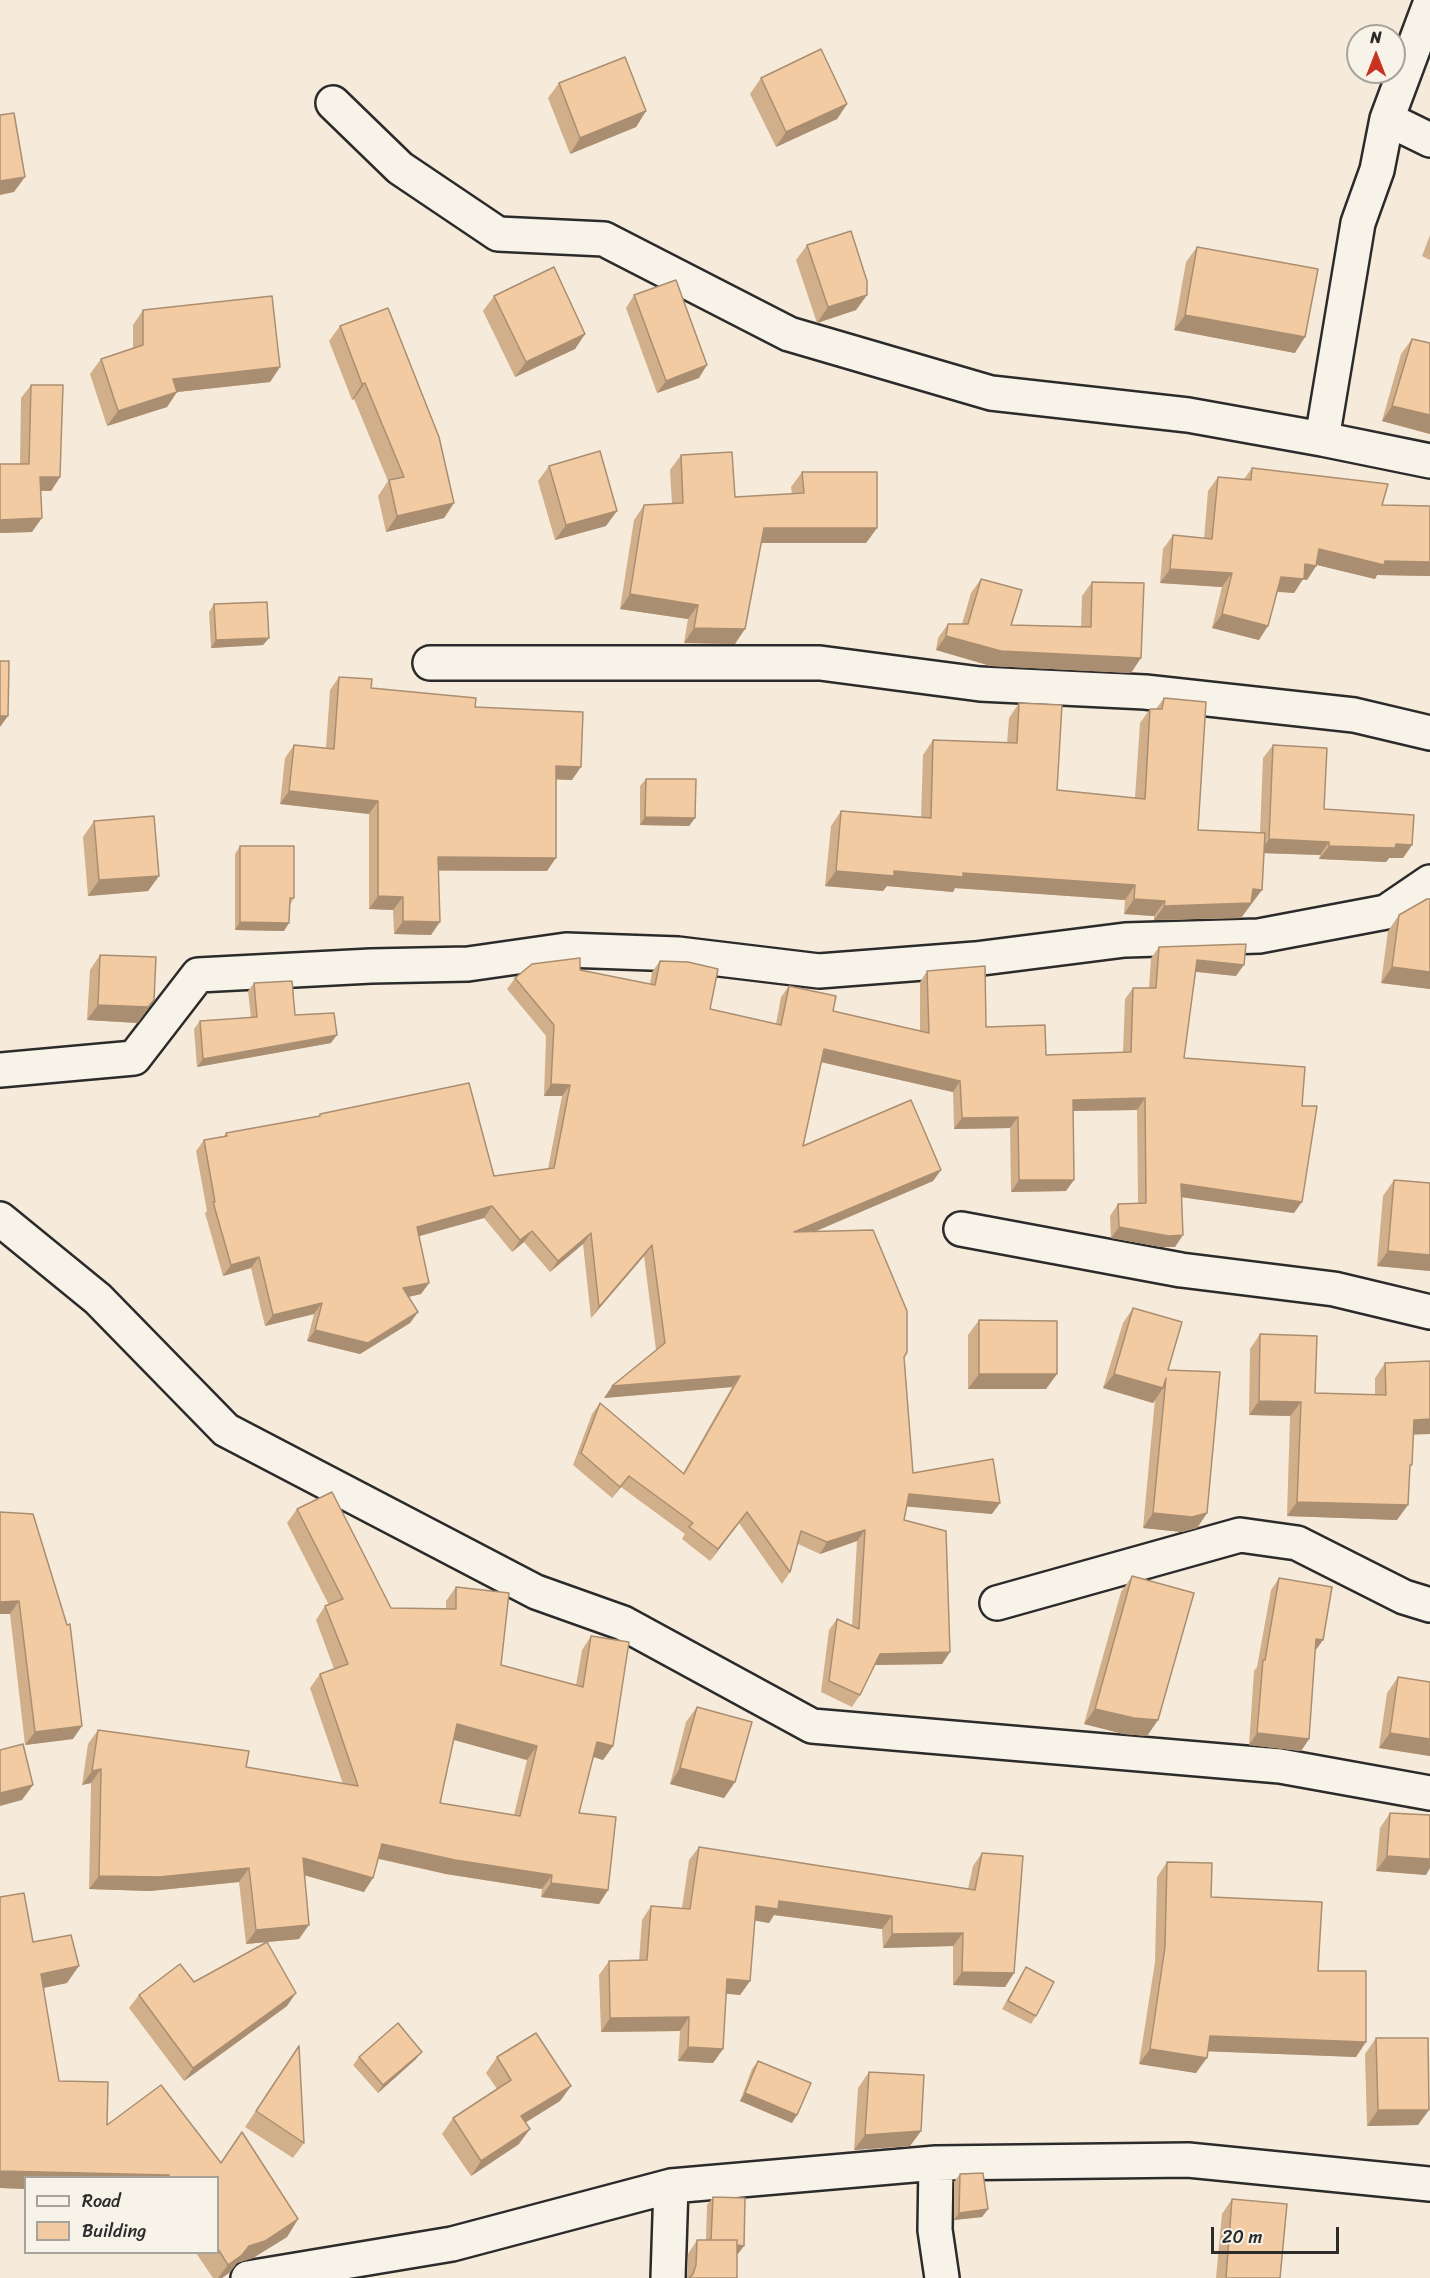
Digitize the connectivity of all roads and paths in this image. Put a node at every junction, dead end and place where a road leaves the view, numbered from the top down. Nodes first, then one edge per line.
1 (1430, 4) edge
2 (333, 103) dead end
3 (1387, 119) junction
4 (1430, 140) edge
5 (1322, 439) junction
6 (1430, 461) edge
7 (430, 663) dead end
8 (1430, 733) edge
9 (1430, 882) edge
10 (0, 1070) edge
11 (0, 1219) edge
12 (961, 1229) dead end
13 (1430, 1312) edge
14 (997, 1603) dead end
15 (1430, 1605) edge
16 (1430, 1793) edge
17 (936, 2163) junction
18 (1430, 2184) edge
19 (671, 2186) junction
20 (248, 2278) edge
21 (668, 2278) edge
22 (942, 2278) edge

1 - 3 street
2 - 5 street
3 - 4 street
3 - 5 street
5 - 6 street
7 - 8 street
9 - 10 street
11 - 16 street
12 - 13 street
14 - 15 street
17 - 18 street
17 - 19 street
17 - 22 street
19 - 20 street
19 - 21 street

